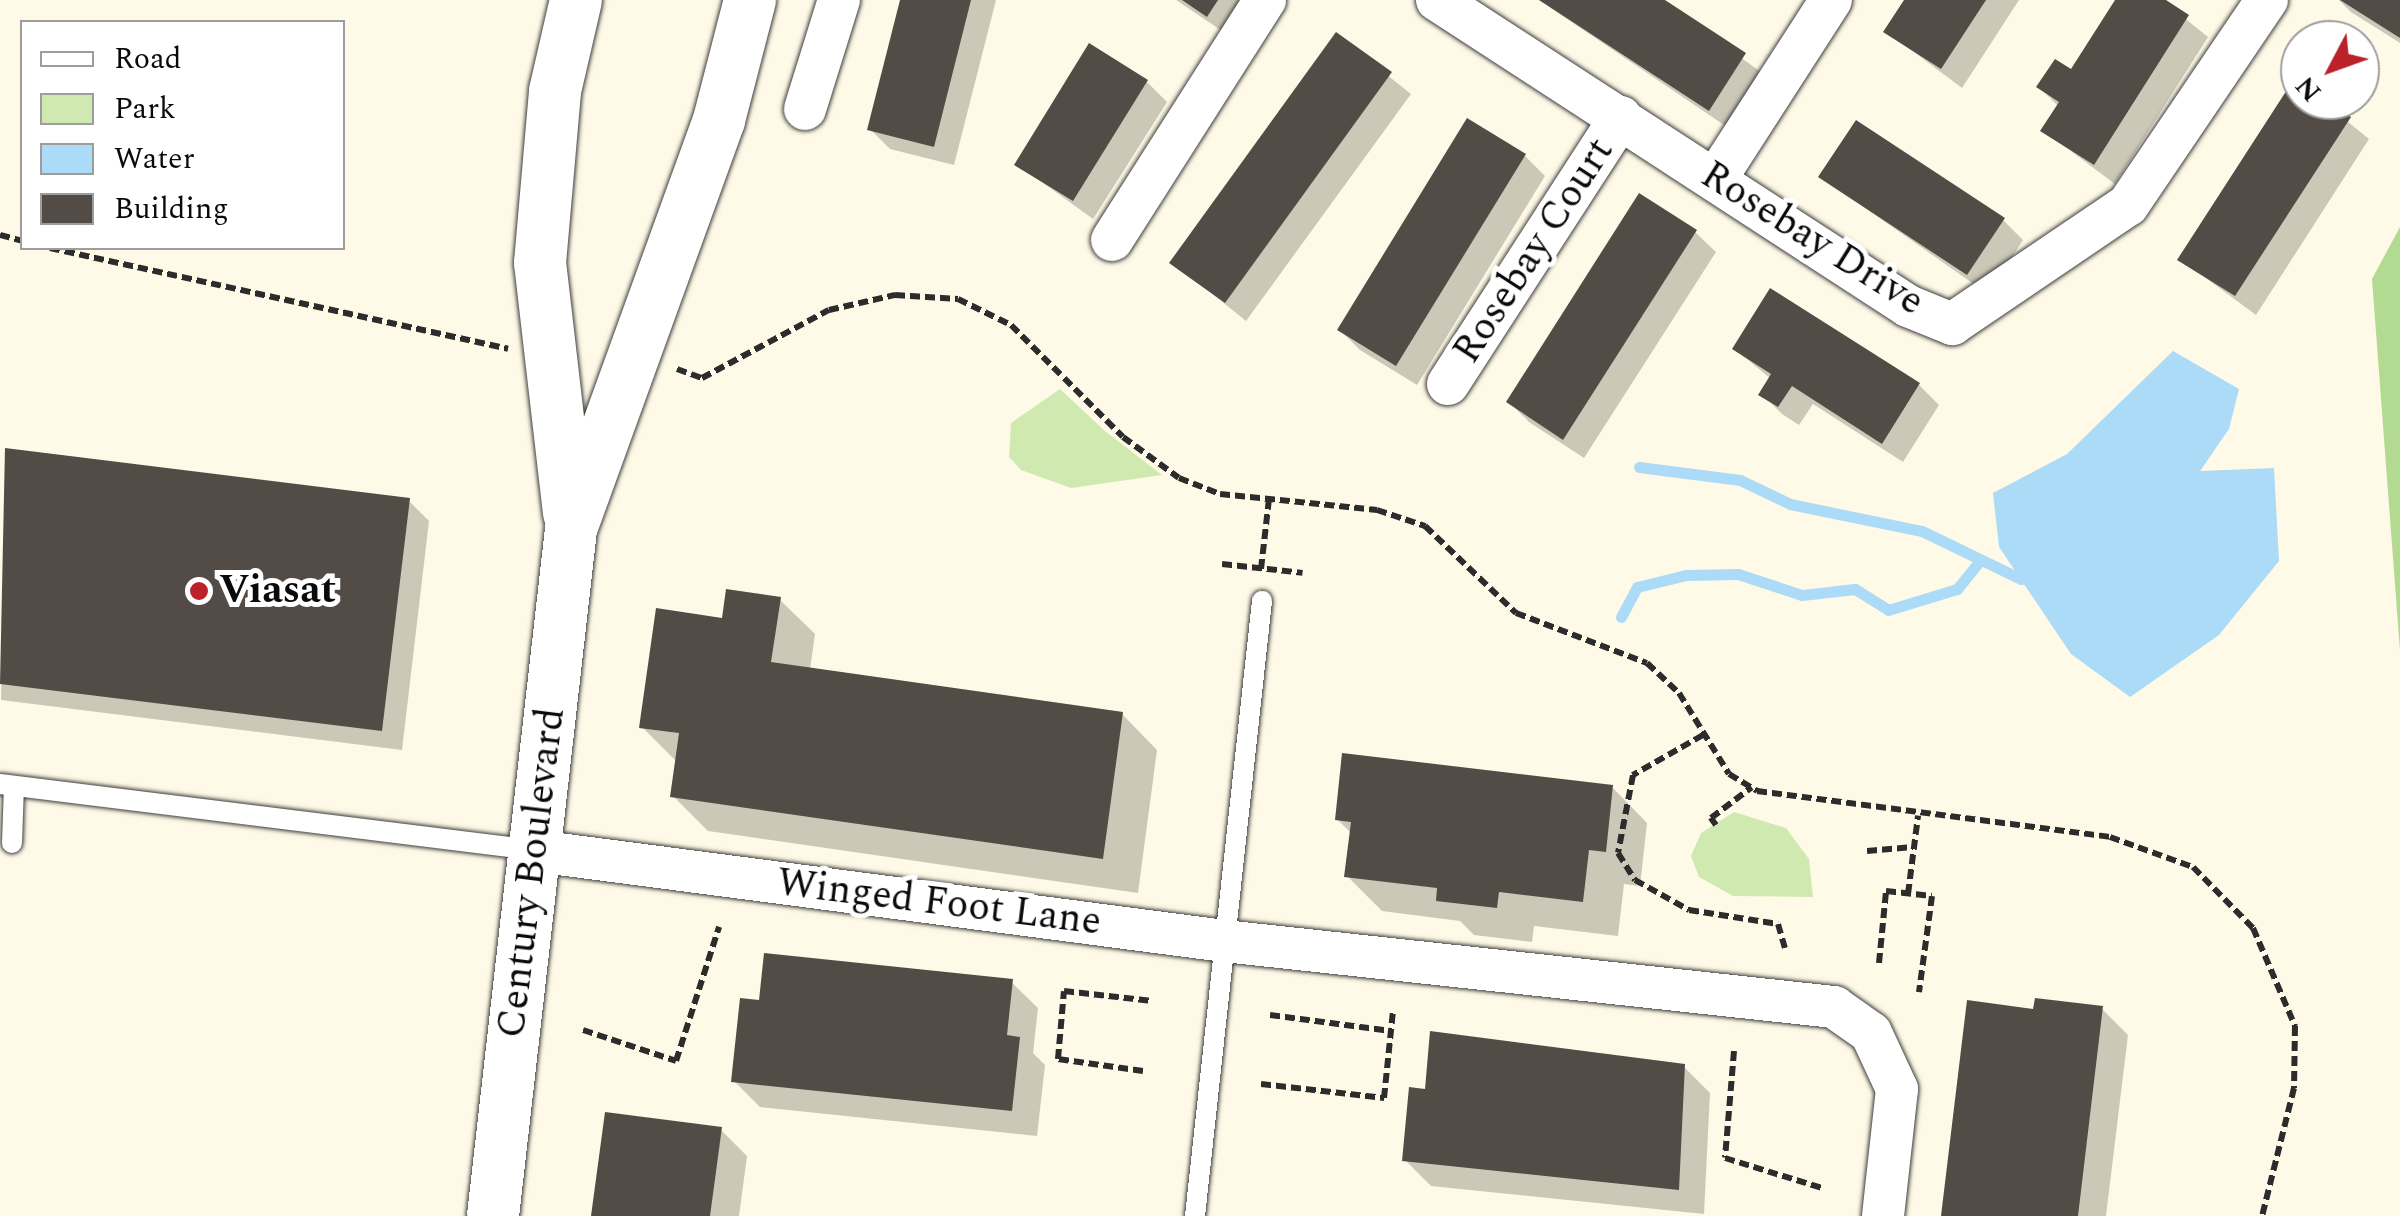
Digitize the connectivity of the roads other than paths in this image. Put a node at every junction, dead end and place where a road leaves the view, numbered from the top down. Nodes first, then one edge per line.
1 (576, 0) edge
2 (750, 0) edge
3 (839, 0) edge
4 (1265, 0) edge
5 (1436, 0) edge
6 (1831, 0) edge
7 (2267, 0) edge
8 (805, 109) dead end
9 (1621, 117) junction
10 (1715, 180) junction
11 (1112, 240) dead end
12 (1448, 384) dead end
13 (571, 529) junction
14 (1262, 601) dead end
15 (7, 785) edge
16 (12, 843) dead end
17 (536, 851) junction
18 (1224, 941) junction
19 (492, 1216) edge
20 (1195, 1216) edge
21 (1883, 1216) edge

1 - 13 street, Century Boulevard
2 - 13 street, Century Boulevard
3 - 8 street
4 - 11 street
5 - 9 street, Rosebay Drive
6 - 10 street
7 - 10 street, Rosebay Drive
9 - 10 street, Rosebay Drive
9 - 12 street, Rosebay Court
13 - 17 street, Century Boulevard
14 - 18 lane
15 - 16 lane
15 - 17 lane, Winged Foot Lane
17 - 18 street, Winged Foot Lane
17 - 19 street, Century Boulevard
18 - 20 lane
18 - 21 street, Winged Foot Lane

